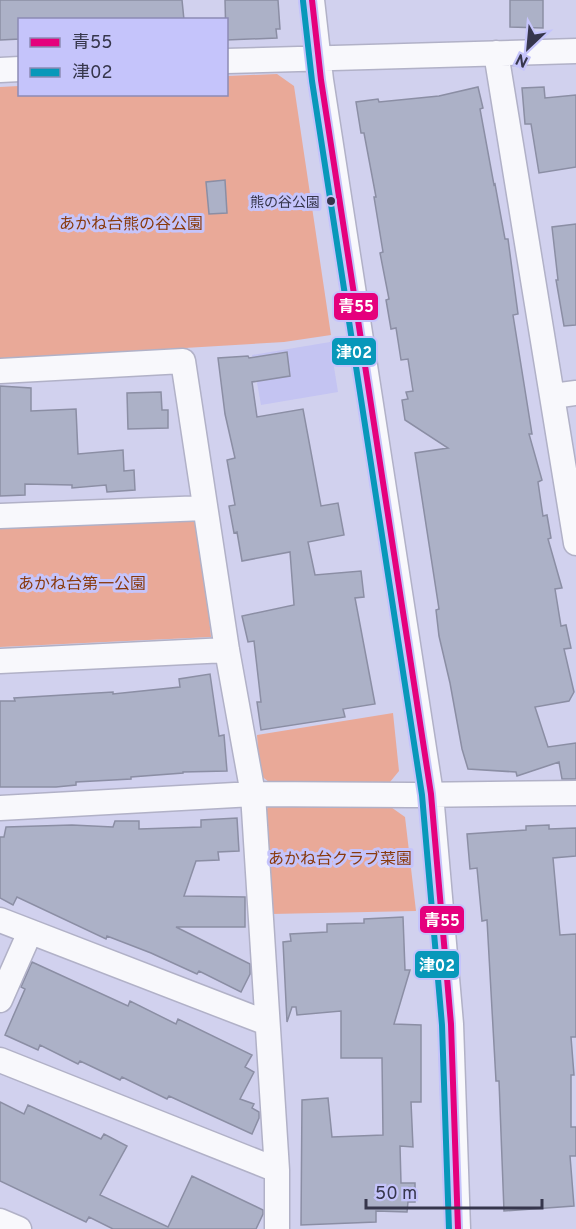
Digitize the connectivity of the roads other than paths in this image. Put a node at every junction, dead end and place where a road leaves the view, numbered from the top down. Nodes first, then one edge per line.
1 (312, 0) edge
2 (576, 51) edge
3 (496, 53) junction
4 (317, 57) junction
5 (228, 61) edge
6 (18, 69) edge
7 (0, 70) edge
8 (0, 371) edge
9 (565, 394) edge
10 (205, 508) junction
11 (0, 516) edge
12 (576, 543) edge
13 (227, 650) junction
14 (0, 661) edge
15 (576, 793) edge
16 (253, 794) junction
17 (431, 794) junction
18 (0, 808) edge
19 (0, 920) edge
20 (30, 932) junction
21 (0, 1000) edge
22 (267, 1023) junction
23 (0, 1060) edge
24 (277, 1170) junction
25 (0, 1221) edge
26 (19, 1229) edge
27 (278, 1229) edge
28 (458, 1229) edge

1 - 4 street
2 - 3 street
3 - 4 street
3 - 9 street
4 - 5 street
4 - 17 street
6 - 7 street
8 - 10 street
9 - 12 street
10 - 11 street
10 - 13 street
13 - 14 street
13 - 16 street
15 - 17 street
16 - 17 street
16 - 18 street
16 - 22 street
17 - 28 street
19 - 20 street
20 - 21 street
20 - 22 street
22 - 24 street
23 - 24 street
24 - 27 street
25 - 26 street

